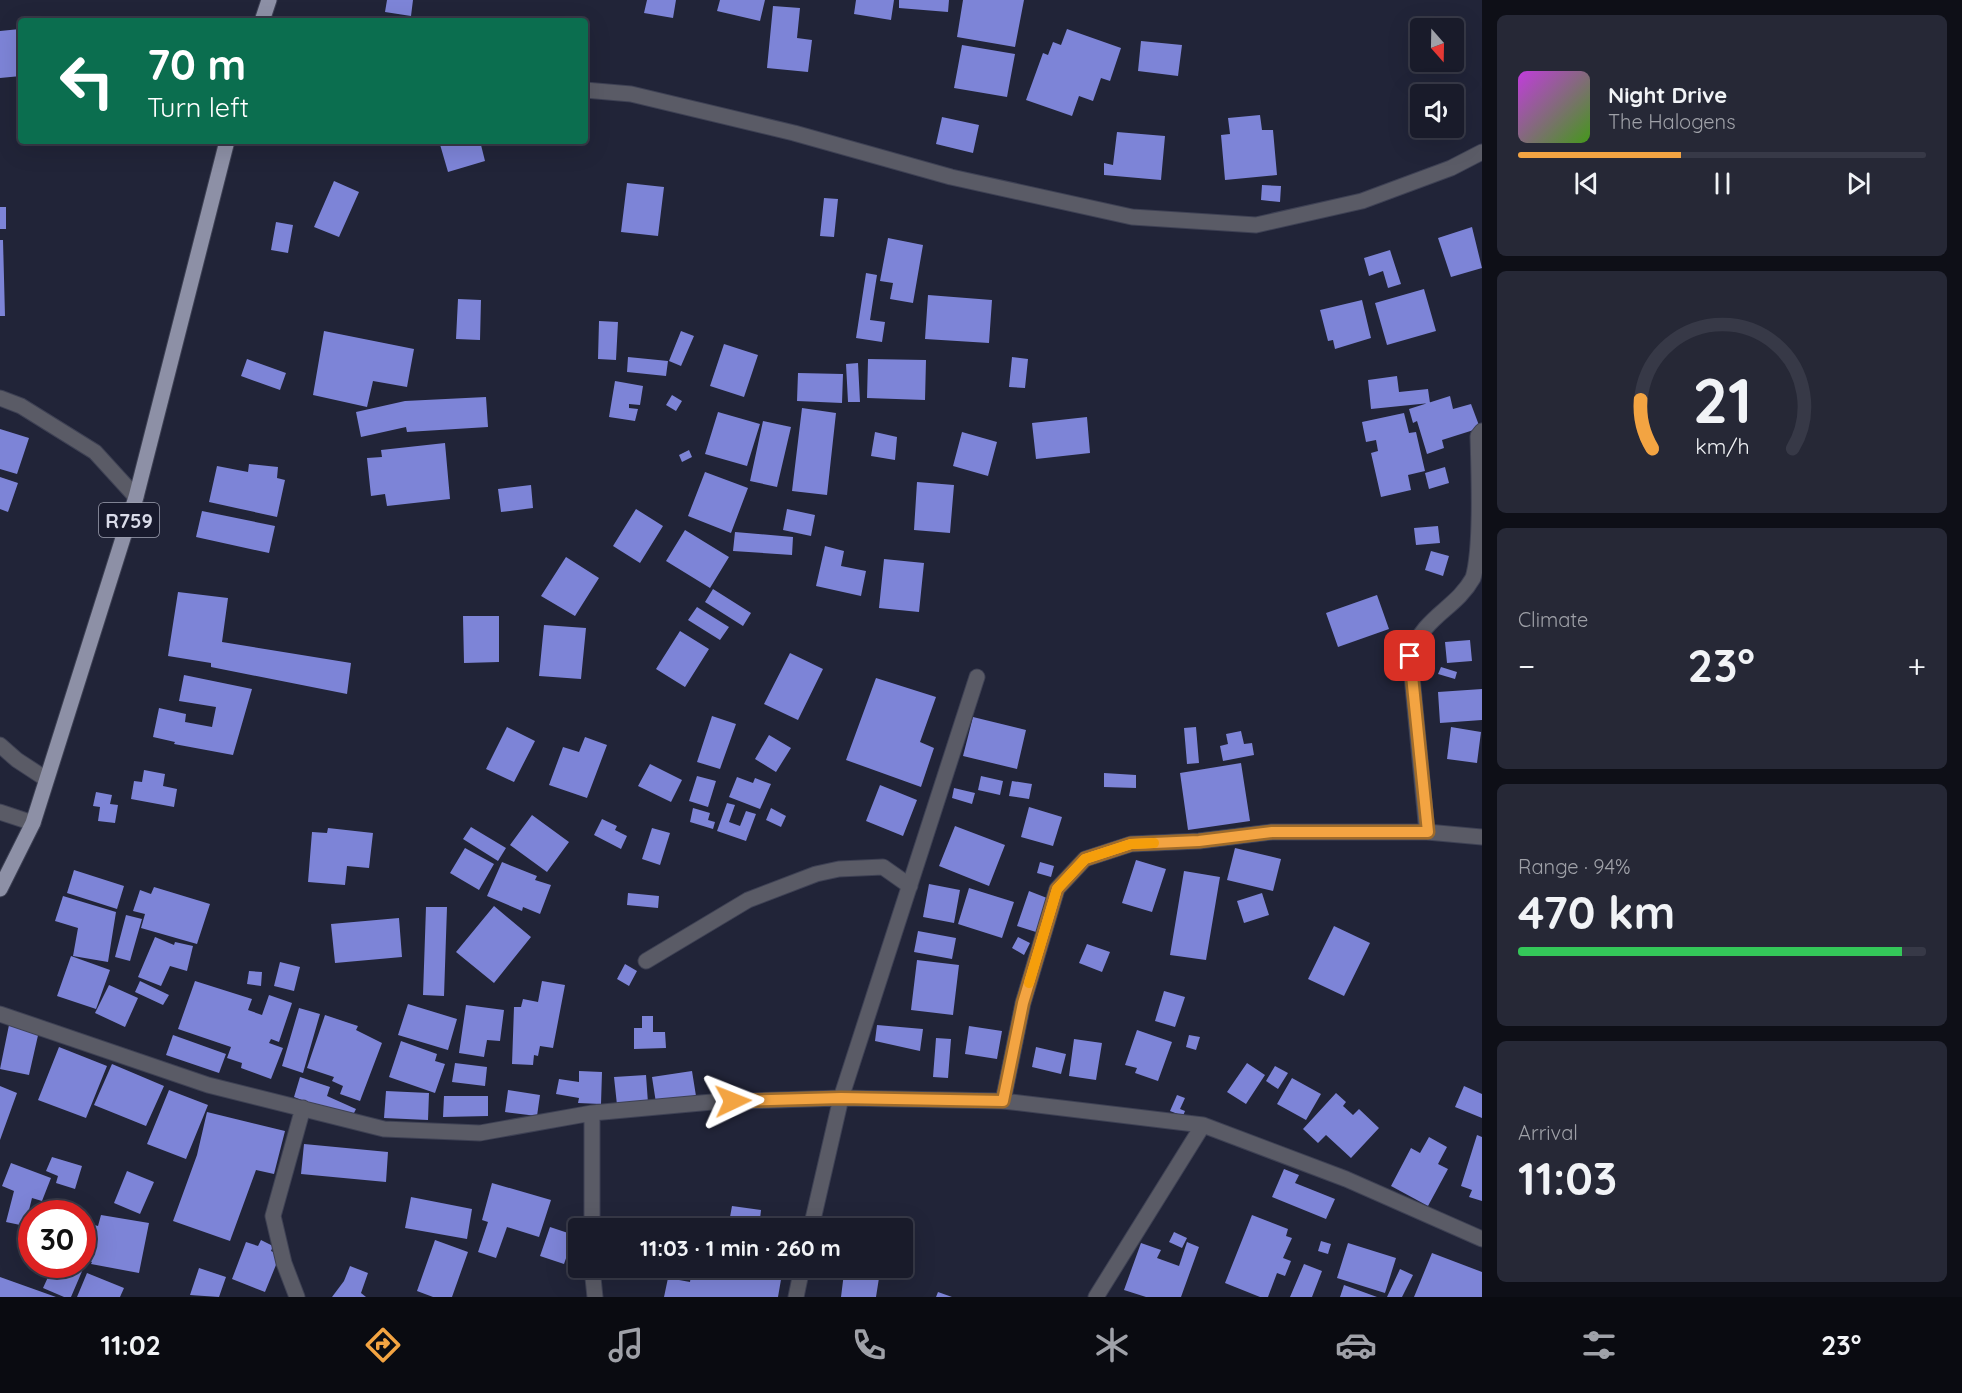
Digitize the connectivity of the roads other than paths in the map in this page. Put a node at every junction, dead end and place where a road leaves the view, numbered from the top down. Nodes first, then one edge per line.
1 (269, 0) edge
2 (263, 18) edge
3 (588, 90) edge
4 (226, 144) edge
5 (1482, 152) edge
6 (0, 398) edge
7 (1482, 431) edge
8 (136, 497) junction
9 (977, 677) dead end
10 (0, 745) edge
11 (46, 779) junction
12 (0, 812) edge
13 (33, 823) junction
14 (1428, 832) junction
15 (1482, 837) edge
16 (910, 886) junction
17 (0, 889) edge
18 (646, 961) dead end
19 (0, 1014) edge
20 (841, 1098) junction
21 (1003, 1101) junction
22 (303, 1108) junction
23 (592, 1113) junction
24 (1203, 1125) junction
25 (592, 1218) edge
26 (813, 1218) edge
27 (1482, 1239) edge
28 (593, 1278) edge
29 (800, 1278) edge
30 (297, 1297) edge
31 (596, 1297) edge
32 (796, 1297) edge
33 (1096, 1297) edge

1 - 2 main road
3 - 5 street
4 - 8 main road, R759
6 - 8 street
7 - 14 street
8 - 11 main road, R759
9 - 16 street
10 - 11 street
11 - 13 main road, R759
12 - 13 street
13 - 17 main road, R759
14 - 15 street
14 - 21 street
16 - 18 street
16 - 20 street
19 - 22 street
20 - 21 street
20 - 23 street
20 - 26 street
21 - 24 street
22 - 23 street
22 - 30 street
23 - 25 street
24 - 27 street
24 - 33 street
28 - 31 street
29 - 32 street

